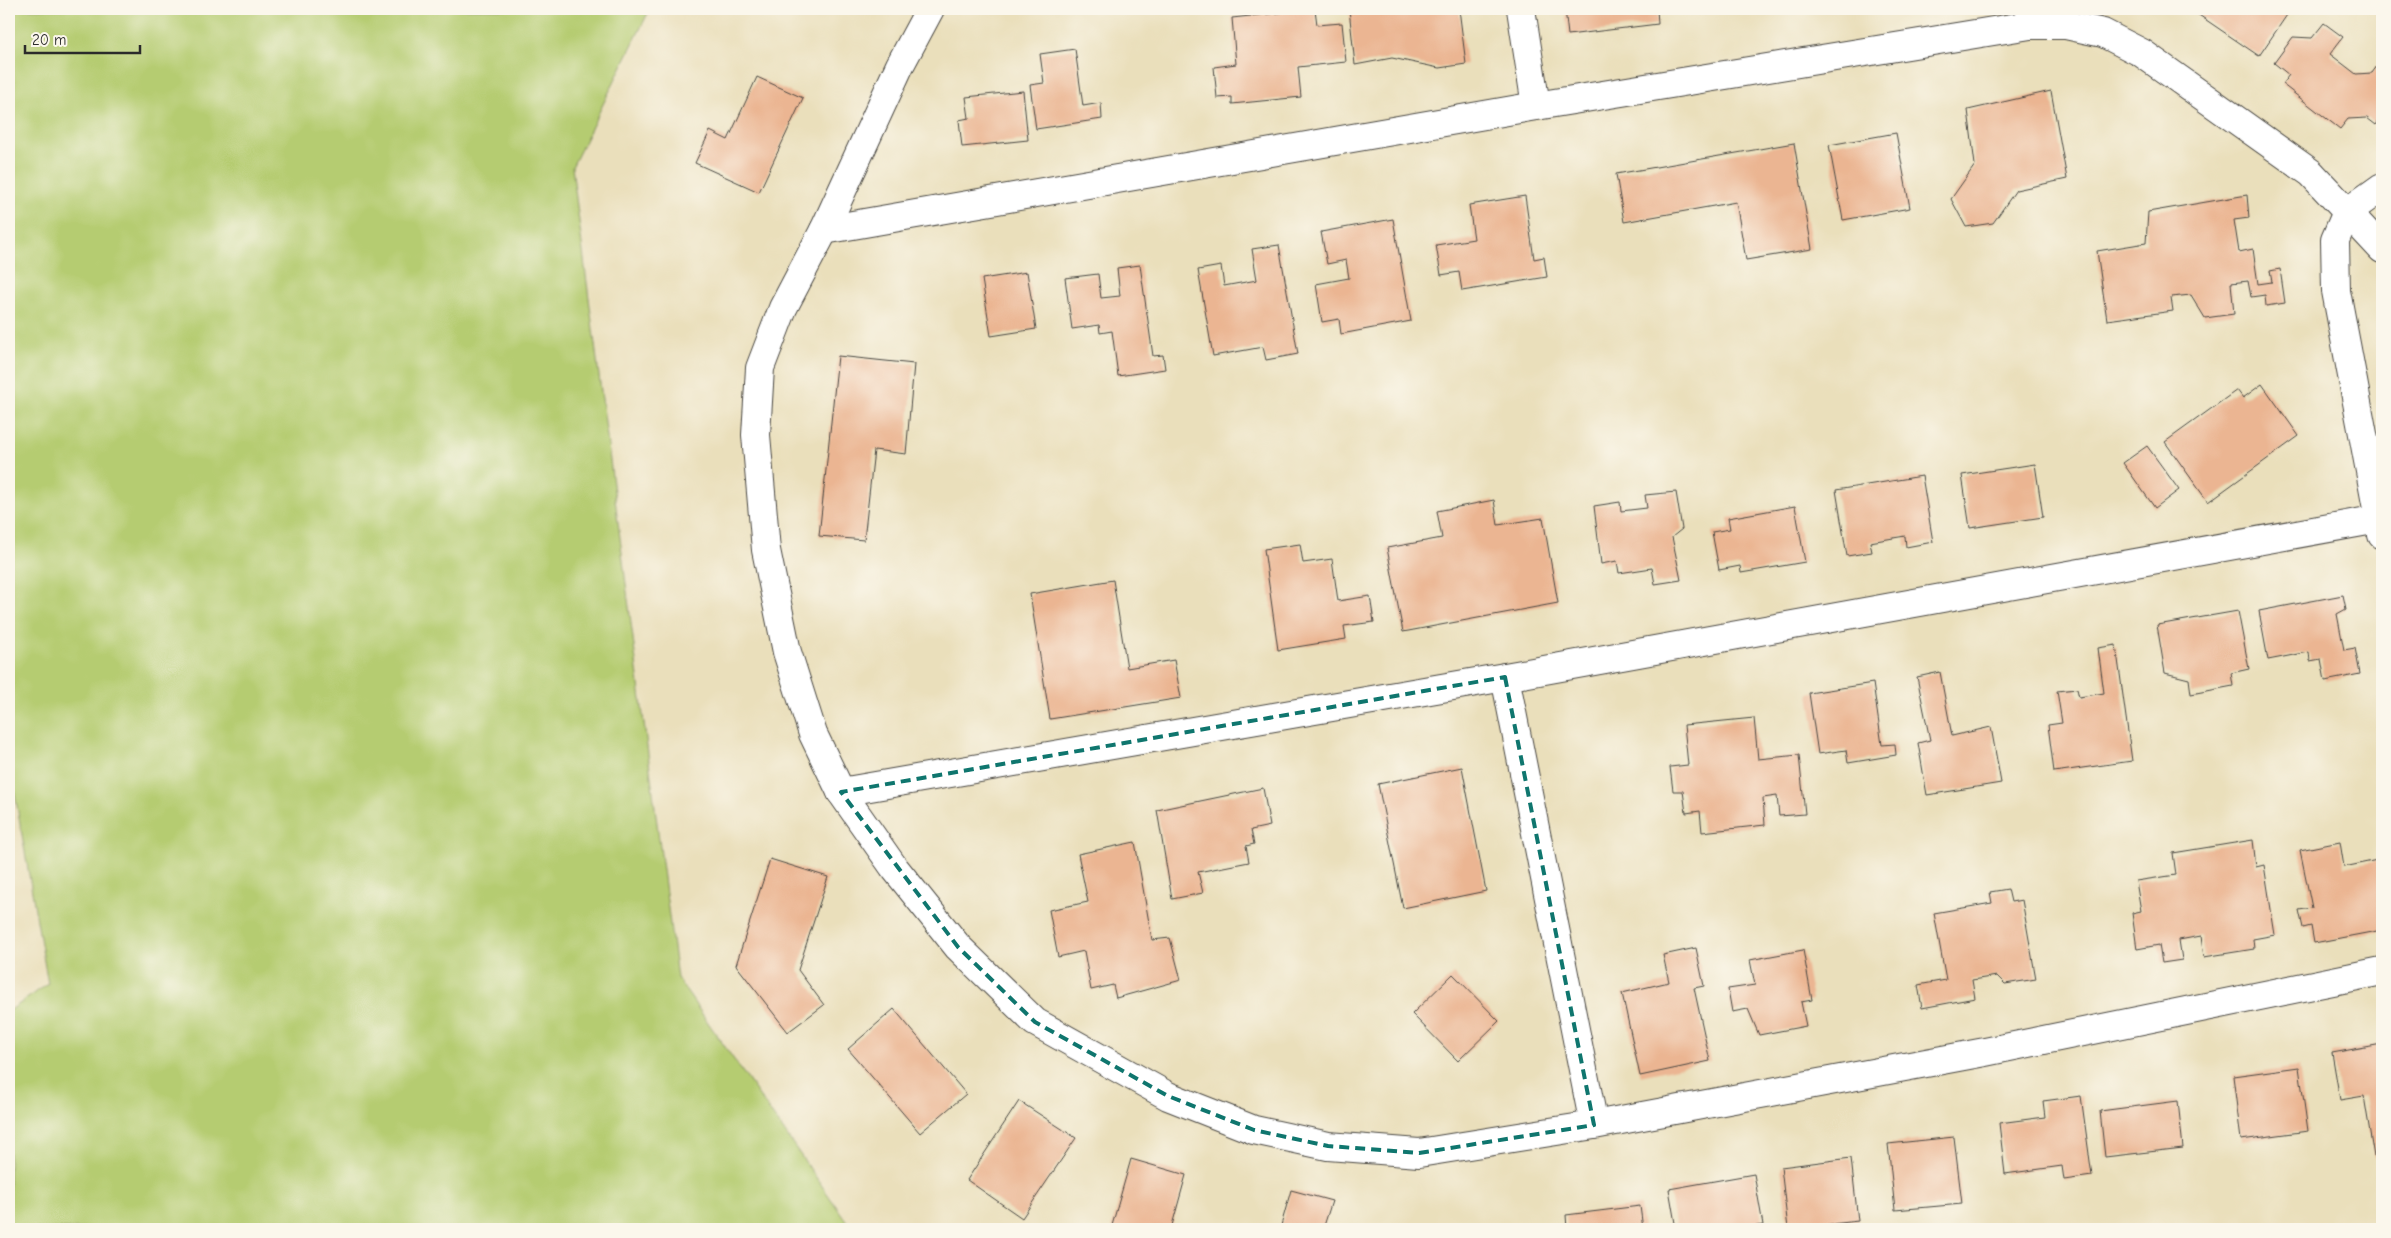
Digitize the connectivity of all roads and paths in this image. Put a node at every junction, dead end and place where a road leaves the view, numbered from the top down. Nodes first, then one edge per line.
1 (930, 9) edge
2 (1520, 9) edge
3 (1536, 106) junction
4 (2382, 187) edge
5 (2346, 212) junction
6 (824, 230) junction
7 (2382, 249) edge
8 (2381, 528) edge
9 (1505, 677) junction
10 (841, 792) junction
11 (2382, 971) edge
12 (1594, 1125) junction

1 - 6 street
2 - 3 street
3 - 5 street
3 - 6 street
4 - 5 street
5 - 7 street
5 - 8 street
6 - 10 street
8 - 9 street
9 - 10 street
9 - 12 street
10 - 12 street
11 - 12 street

